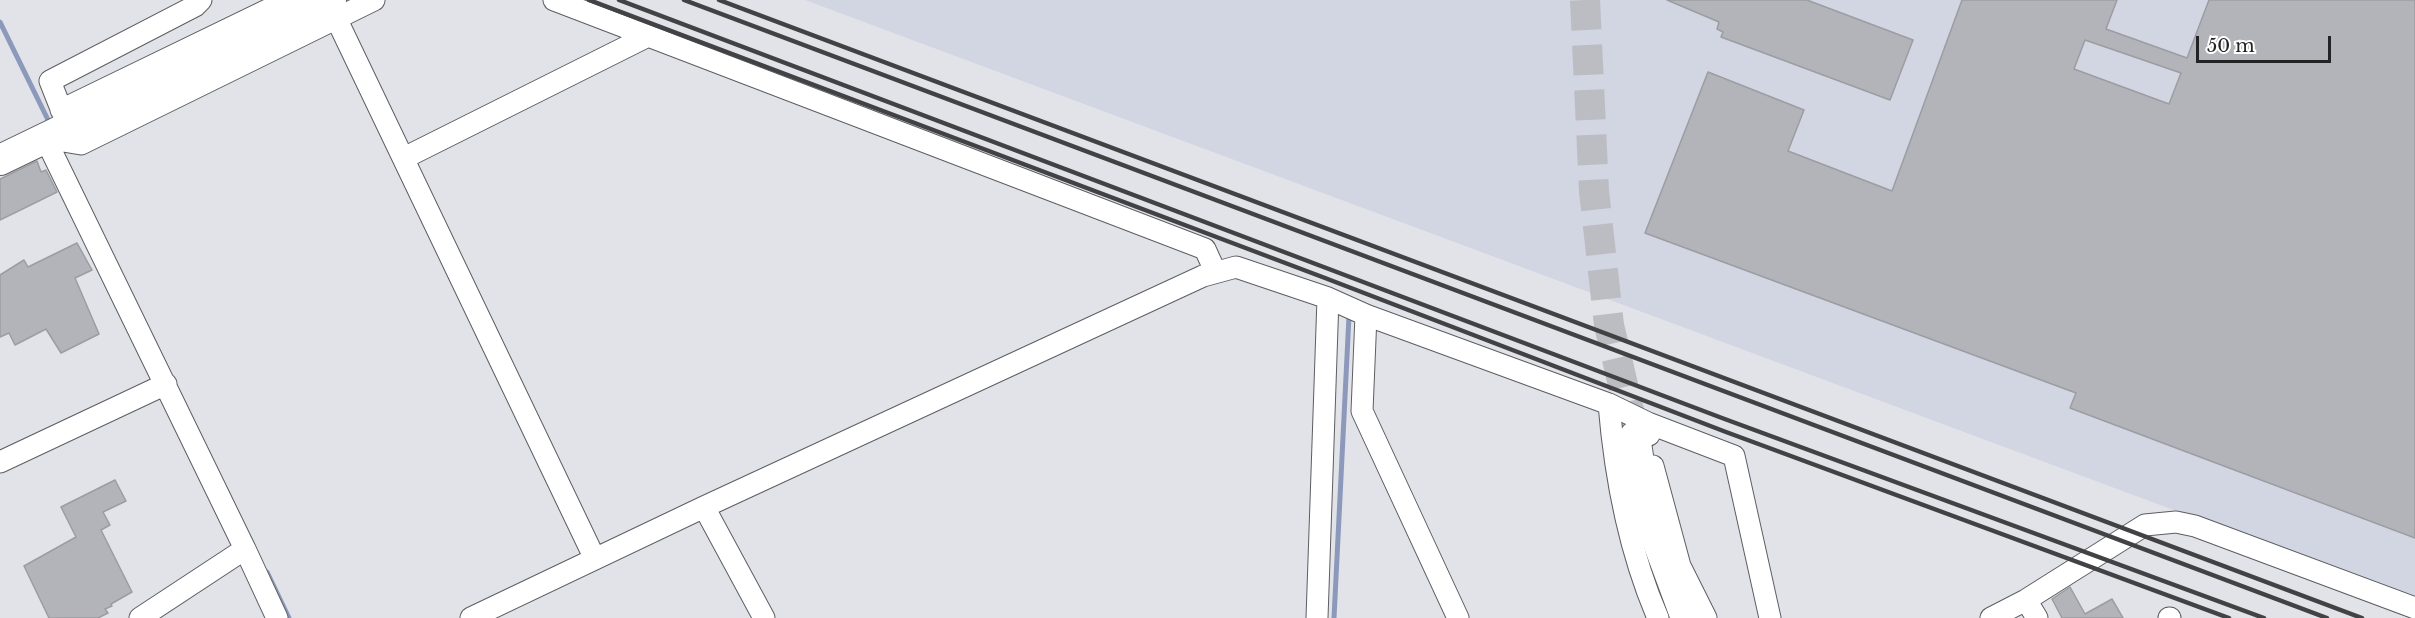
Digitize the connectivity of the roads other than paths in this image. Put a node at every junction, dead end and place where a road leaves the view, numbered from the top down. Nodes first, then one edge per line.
1 (201, 0) edge
2 (374, 0) edge
3 (555, 0) edge
4 (280, 2) edge
5 (334, 9) edge
6 (648, 36) junction
7 (58, 125) junction
8 (404, 158) junction
9 (0, 160) edge
10 (1215, 272) junction
11 (1328, 298) junction
12 (1366, 315) junction
13 (166, 384) junction
14 (1609, 404) junction
15 (1642, 430) junction
16 (0, 462) edge
17 (704, 507) junction
18 (245, 549) junction
19 (595, 559) junction
20 (2415, 608) edge
21 (2032, 609) edge
22 (161, 612) edge
23 (140, 618) edge
24 (278, 618) edge
25 (471, 618) edge
26 (764, 618) edge
27 (1317, 618) edge
28 (1458, 618) edge
29 (1658, 618) edge
30 (1686, 618) edge
31 (1706, 618) edge
32 (1770, 618) edge
33 (1991, 618) edge

1 - 7 street
2 - 5 street
3 - 6 street
4 - 7 street
5 - 7 street
5 - 8 street
6 - 8 street
6 - 10 street
7 - 9 street
7 - 13 street
8 - 19 street
10 - 11 street
10 - 17 street
11 - 12 street
11 - 27 street
12 - 14 street
12 - 28 street
13 - 16 street
13 - 18 street
14 - 15 street
14 - 29 street
15 - 30 street
15 - 31 street
15 - 32 street
17 - 19 street
17 - 26 street
18 - 22 street
18 - 24 street
19 - 25 street
20 - 21 street
21 - 33 street
22 - 23 street

